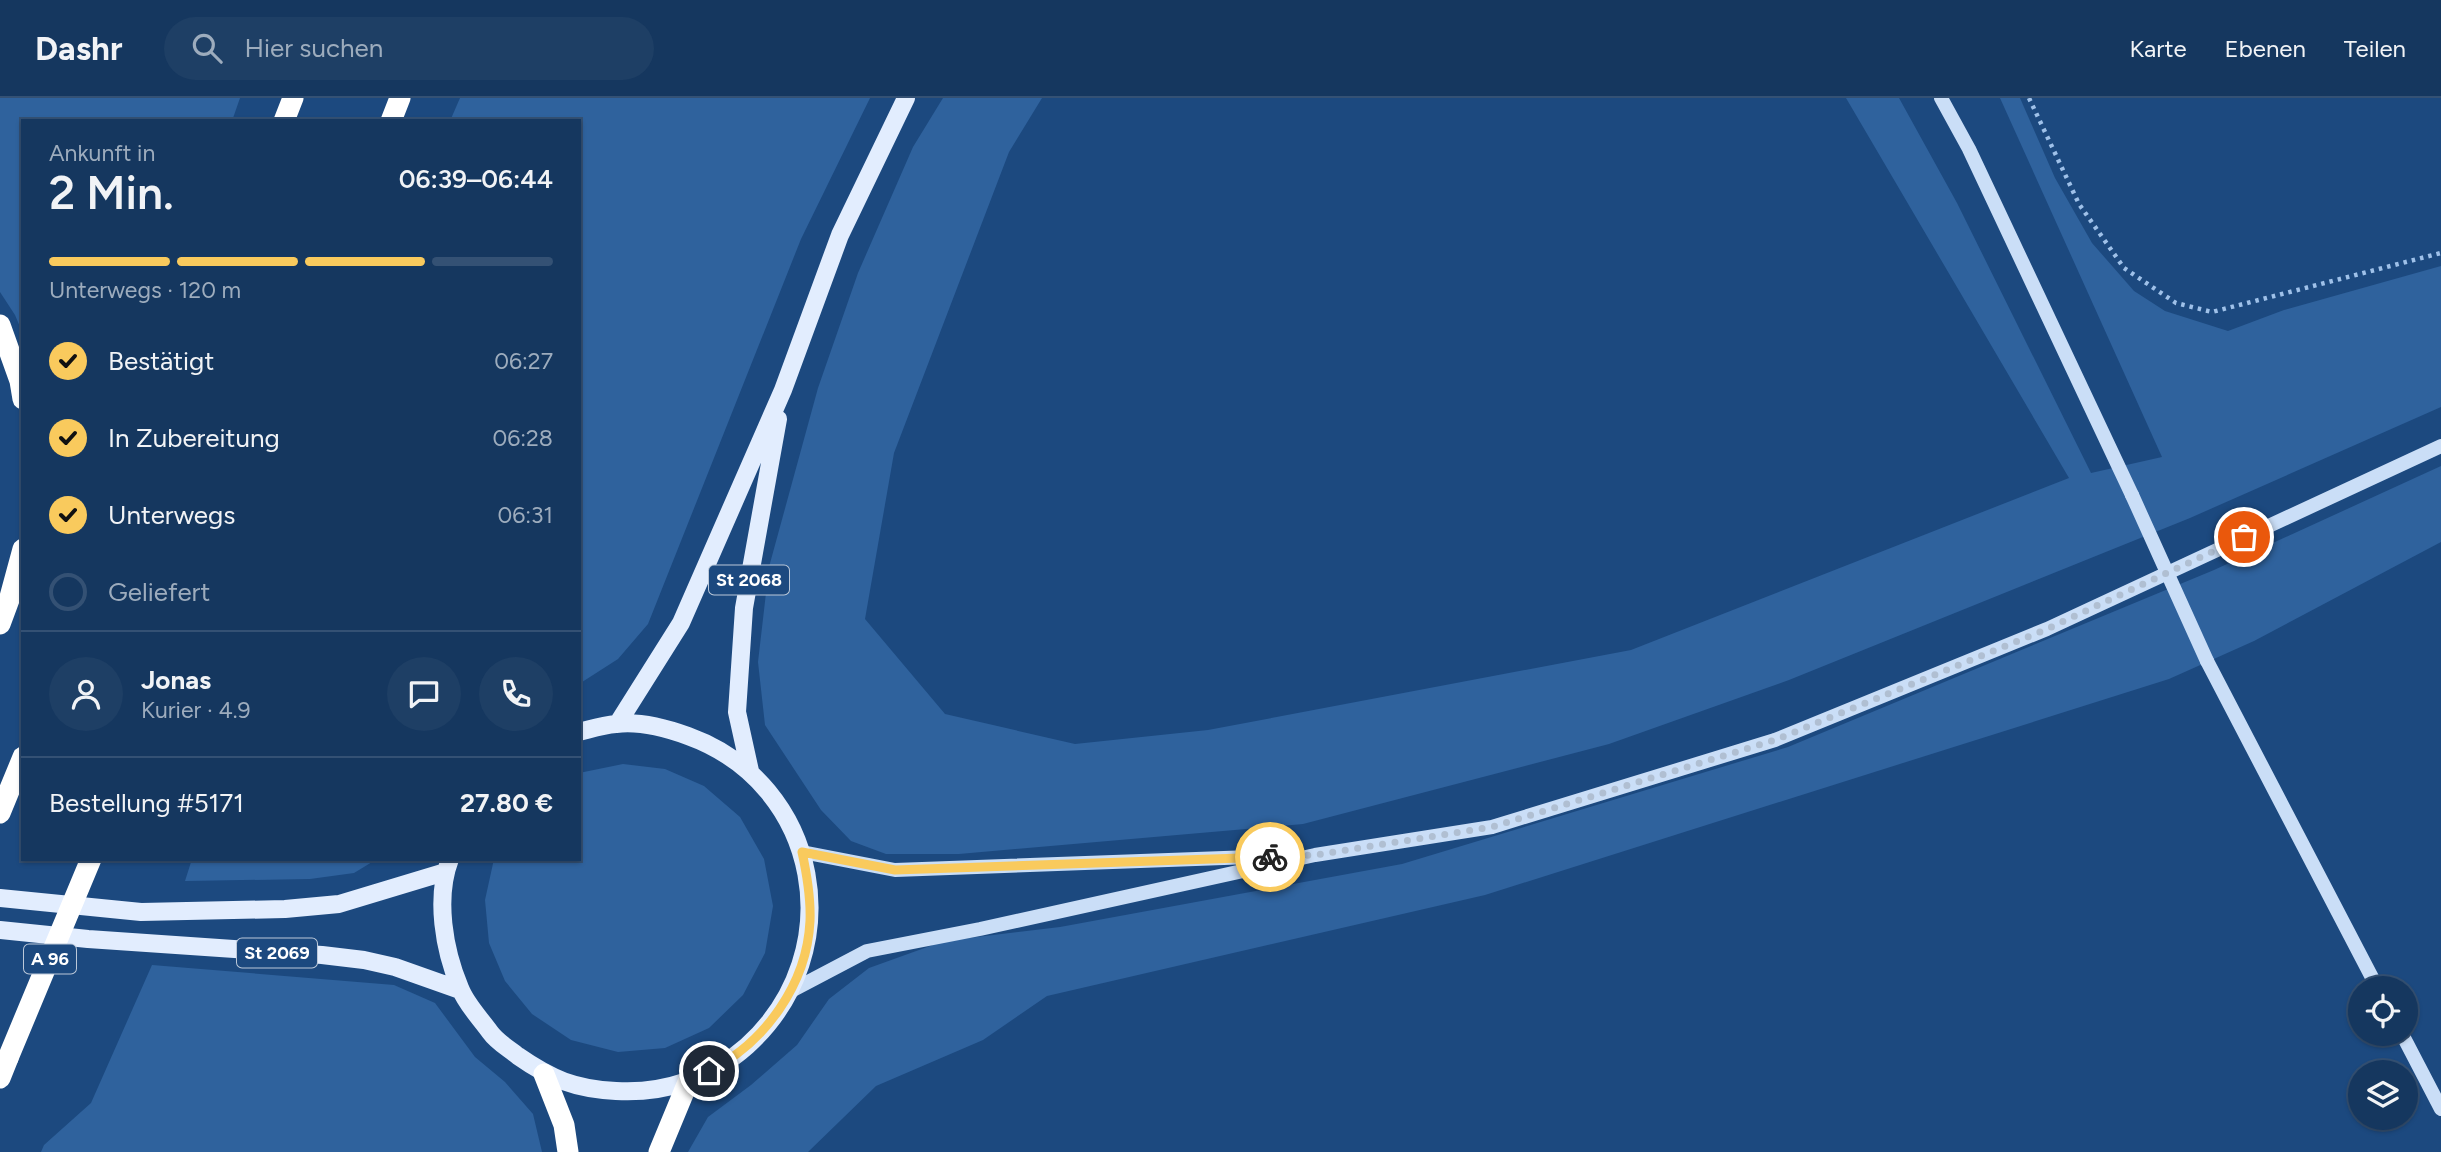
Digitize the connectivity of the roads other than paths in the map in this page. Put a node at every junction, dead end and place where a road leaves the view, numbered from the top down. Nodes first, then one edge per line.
1 (293, 98) edge
2 (400, 98) edge
3 (906, 98) edge
4 (1941, 98) edge
5 (285, 119) edge
6 (392, 119) edge
7 (0, 325) edge
8 (21, 387) edge
9 (783, 390) junction
10 (2441, 446) edge
11 (21, 556) edge
12 (0, 624) edge
13 (618, 723) junction
14 (581, 732) edge
15 (21, 762) edge
16 (750, 771) junction
17 (0, 813) edge
18 (802, 852) junction
19 (1315, 855) junction
20 (90, 861) edge
21 (447, 866) edge
22 (0, 898) edge
23 (0, 930) edge
24 (2371, 976) edge
25 (460, 990) junction
26 (791, 991) junction
27 (2408, 1046) edge
28 (544, 1074) junction
29 (0, 1078) edge
30 (688, 1082) junction
31 (2441, 1110) edge
32 (568, 1152) edge
33 (659, 1152) edge

1 - 5 highway
2 - 6 highway
3 - 9 main road, St 2068
4 - 24 street, bridge
7 - 8 highway
9 - 13 main road, St 2068
9 - 16 main road, St 2068
10 - 19 street
11 - 12 highway
13 - 14 main road
13 - 16 main road
15 - 17 highway
16 - 18 main road
18 - 19 street
18 - 26 main road
19 - 26 street
20 - 29 highway, A 96, bridge
21 - 22 main road, St 2069
21 - 25 main road
23 - 25 main road, St 2069
25 - 28 main road
26 - 30 main road
27 - 31 street
28 - 30 main road
28 - 32 highway
30 - 33 highway

